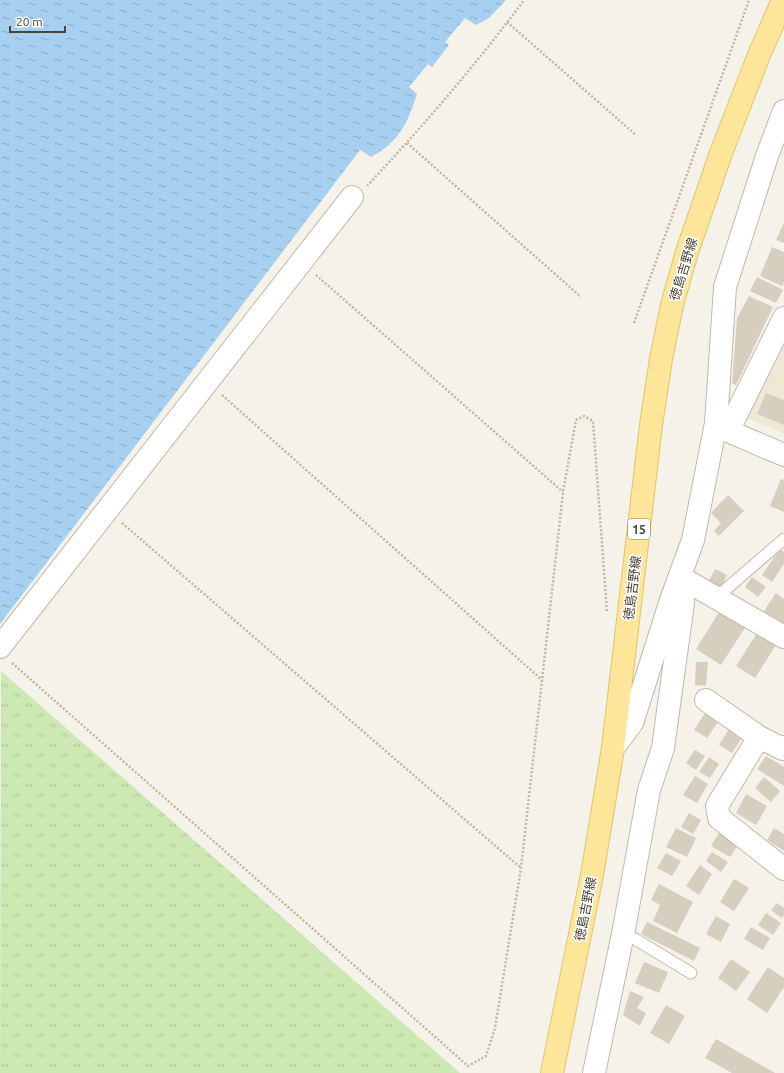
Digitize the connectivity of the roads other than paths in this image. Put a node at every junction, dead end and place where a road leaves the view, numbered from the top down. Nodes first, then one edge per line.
1 (783, 0) edge
2 (784, 111) edge
3 (352, 197) road end
4 (784, 318) edge
5 (722, 427) junction
6 (784, 455) edge
7 (784, 539) edge
8 (680, 577) junction
9 (717, 597) junction
10 (784, 637) edge
11 (6, 654) edge
12 (706, 700) dead end
13 (759, 737) junction
14 (784, 747) edge
15 (613, 748) junction
16 (784, 869) edge
17 (622, 936) junction
18 (691, 973) dead end
19 (552, 1073) edge
20 (594, 1073) edge

1 - 15 main road, 徳島吉野線 / 15
2 - 5 street
3 - 11 street
4 - 5 street
5 - 6 street
5 - 8 street
7 - 9 lane
8 - 9 street
8 - 15 street
8 - 17 street
9 - 10 street
12 - 13 street
13 - 14 street
13 - 16 street
15 - 19 main road, 徳島吉野線 / 15
17 - 18 lane
17 - 20 street

